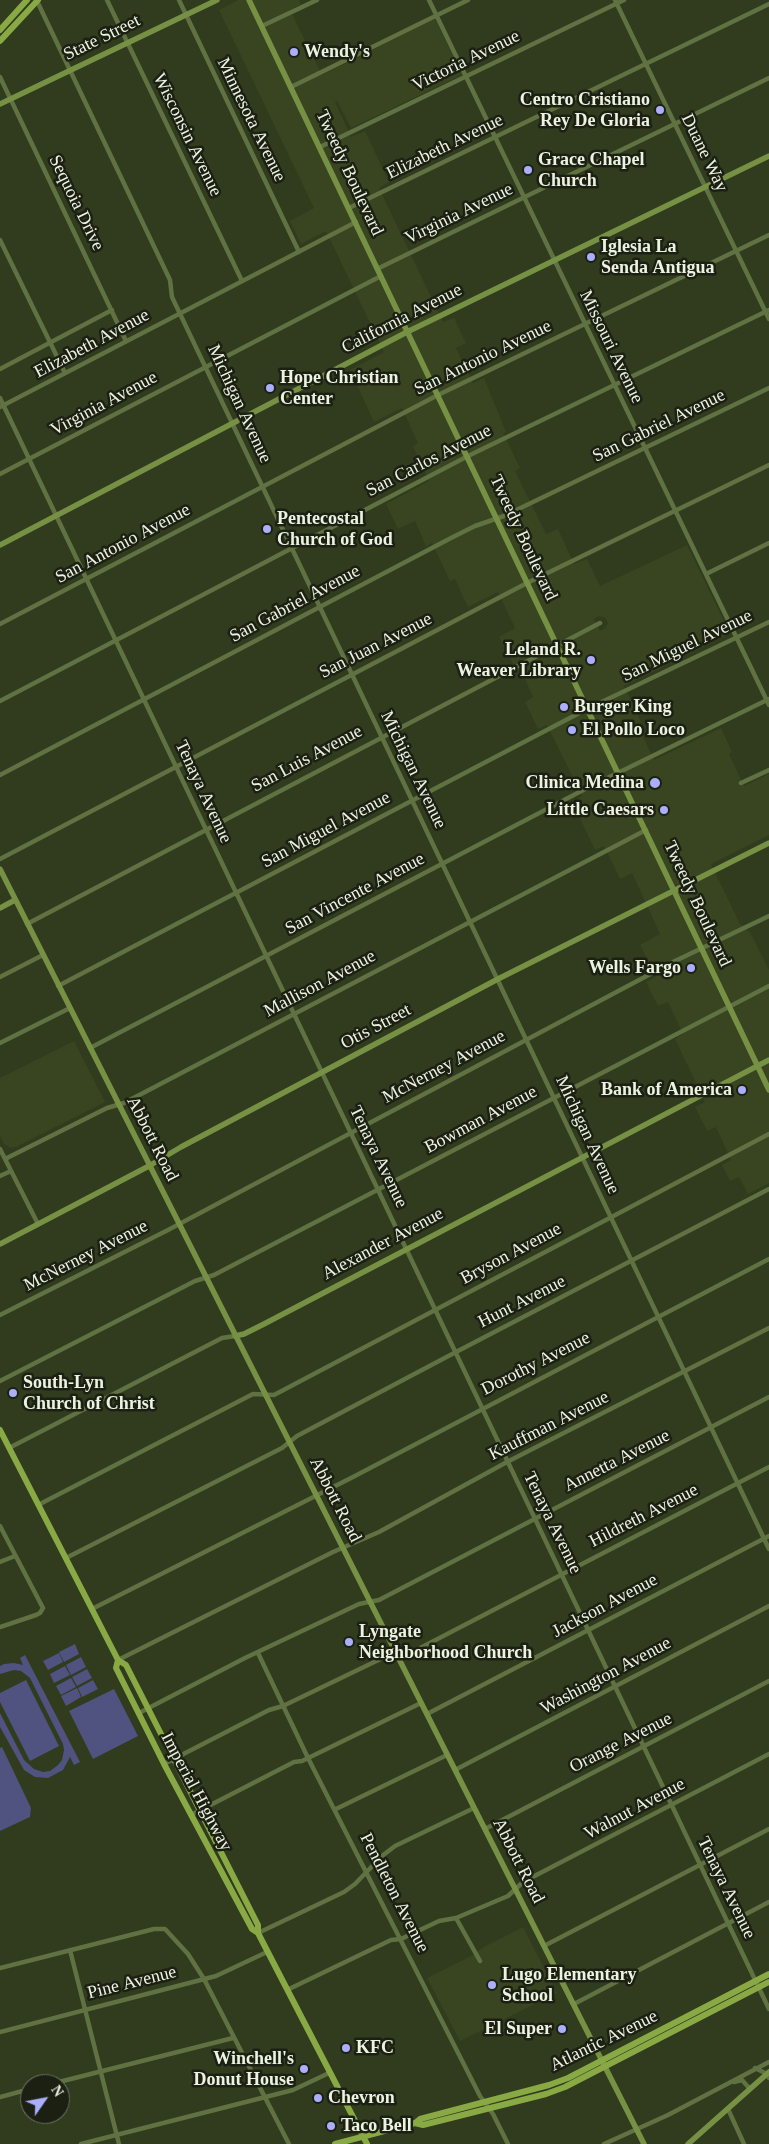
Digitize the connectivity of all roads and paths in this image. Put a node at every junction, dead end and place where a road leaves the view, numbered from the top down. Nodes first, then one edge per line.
1 (28, 0) edge
2 (107, 0) edge
3 (178, 0) edge
4 (217, 0) edge
5 (250, 0) edge
6 (317, 0) edge
7 (429, 0) edge
8 (468, 0) edge
9 (624, 0) edge
10 (37, 1) edge
11 (616, 2) edge
12 (769, 4) edge
13 (186, 15) junction
14 (437, 15) junction
15 (262, 26) junction
16 (0, 30) edge
17 (0, 41) edge
18 (128, 43) junction
19 (646, 63) junction
20 (70, 70) junction
21 (466, 76) junction
22 (0, 77) edge
23 (769, 78) edge
24 (291, 87) junction
25 (10, 99) junction
26 (0, 104) edge
27 (675, 124) junction
28 (496, 137) junction
29 (320, 148) junction
30 (769, 156) edge
31 (706, 187) junction
32 (525, 198) junction
33 (349, 208) junction
34 (356, 222) junction
35 (769, 235) edge
36 (0, 240) edge
37 (736, 251) junction
38 (299, 252) junction
39 (555, 261) junction
40 (378, 269) junction
41 (380, 276) junction
42 (242, 281) junction
43 (112, 310) junction
44 (767, 311) edge
45 (180, 313) junction
46 (769, 319) edge
47 (584, 324) junction
48 (408, 332) junction
49 (126, 341) junction
50 (50, 343) junction
51 (206, 367) junction
52 (0, 369) edge
53 (65, 373) junction
54 (614, 385) junction
55 (769, 388) edge
56 (438, 395) junction
57 (0, 398) edge
58 (2, 406) edge
59 (232, 423) junction
60 (645, 448) junction
61 (468, 456) junction
62 (29, 459) junction
63 (769, 464) edge
64 (0, 474) edge
65 (262, 486) junction
66 (675, 510) junction
67 (56, 515) junction
68 (497, 518) junction
69 (769, 543) edge
70 (0, 545) edge
71 (292, 547) junction
72 (706, 574) junction
73 (86, 579) junction
74 (527, 583) junction
75 (320, 607) junction
76 (769, 622) edge
77 (600, 623) dead end
78 (0, 624) edge
79 (736, 638) junction
80 (115, 640) junction
81 (557, 646) junction
82 (352, 674) junction
83 (143, 699) junction
84 (768, 699) edge
85 (0, 701) edge
86 (769, 705) edge
87 (588, 709) junction
88 (382, 737) junction
89 (175, 766) junction
90 (769, 770) edge
91 (618, 773) junction
92 (0, 775) edge
93 (742, 783) dead end
94 (412, 800) junction
95 (205, 829) junction
96 (646, 830) junction
97 (769, 843) edge
98 (0, 859) edge
99 (443, 864) junction
100 (0, 869) edge
101 (674, 890) junction
102 (236, 892) junction
103 (15, 900) junction
104 (0, 908) edge
105 (769, 916) edge
106 (470, 921) junction
107 (27, 924) junction
108 (702, 948) junction
109 (43, 955) junction
110 (266, 956) junction
111 (0, 977) edge
112 (498, 979) junction
113 (58, 986) junction
114 (769, 986) edge
115 (729, 1006) junction
116 (70, 1008) junction
117 (293, 1014) junction
118 (526, 1040) junction
119 (0, 1043) edge
120 (90, 1048) junction
121 (769, 1060) edge
122 (758, 1065) junction
123 (322, 1073) junction
124 (769, 1090) edge
125 (554, 1097) junction
126 (118, 1104) junction
127 (350, 1132) junction
128 (769, 1134) edge
129 (0, 1149) edge
130 (582, 1157) junction
131 (5, 1159) junction
132 (149, 1166) junction
133 (11, 1171) junction
134 (0, 1176) edge
135 (769, 1188) edge
136 (378, 1189) junction
137 (611, 1217) junction
138 (38, 1224) junction
139 (178, 1224) junction
140 (0, 1244) edge
141 (406, 1249) junction
142 (769, 1259) edge
143 (632, 1260) junction
144 (206, 1278) junction
145 (435, 1309) junction
146 (0, 1315) edge
147 (658, 1317) junction
148 (769, 1328) edge
149 (235, 1336) junction
150 (456, 1352) junction
151 (685, 1372) junction
152 (0, 1381) edge
153 (264, 1394) junction
154 (769, 1397) edge
155 (481, 1408) junction
156 (711, 1428) junction
157 (0, 1430) edge
158 (289, 1443) junction
159 (9, 1448) junction
160 (507, 1462) junction
161 (769, 1467) edge
162 (738, 1483) junction
163 (316, 1495) junction
164 (38, 1505) junction
165 (535, 1519) junction
166 (0, 1526) edge
167 (766, 1537) edge
168 (343, 1549) junction
169 (769, 1549) edge
170 (15, 1556) junction
171 (66, 1558) junction
172 (0, 1562) edge
173 (562, 1574) junction
174 (370, 1602) junction
175 (769, 1606) edge
176 (92, 1609) junction
177 (0, 1627) edge
178 (588, 1630) junction
179 (395, 1652) junction
180 (258, 1653) junction
181 (118, 1660) junction
182 (399, 1660) junction
183 (769, 1681) edge
184 (614, 1687) junction
185 (421, 1703) junction
186 (283, 1706) junction
187 (148, 1708) junction
188 (139, 1713) junction
189 (427, 1714) junction
190 (643, 1747) junction
191 (769, 1754) edge
192 (447, 1755) junction
193 (308, 1758) junction
194 (174, 1760) junction
195 (164, 1764) junction
196 (455, 1770) junction
197 (670, 1806) junction
198 (474, 1808) junction
199 (336, 1809) junction
200 (200, 1811) junction
201 (191, 1815) junction
202 (485, 1829) junction
203 (769, 1829) edge
204 (700, 1864) junction
205 (367, 1871) junction
206 (515, 1889) junction
207 (769, 1902) edge
208 (456, 1918) junction
209 (728, 1924) junction
210 (258, 1933) junction
211 (401, 1939) junction
212 (544, 1946) junction
213 (70, 1950) junction
214 (267, 1952) junction
215 (480, 1961) dead end
216 (0, 1968) edge
217 (769, 1974) edge
218 (204, 1979) junction
219 (756, 1981) junction
220 (769, 1982) edge
221 (759, 1988) junction
222 (287, 1990) junction
223 (574, 2004) junction
224 (85, 2010) junction
225 (769, 2010) edge
226 (0, 2032) edge
227 (234, 2038) junction
228 (769, 2062) edge
229 (604, 2064) junction
230 (755, 2068) junction
231 (101, 2071) junction
232 (329, 2072) junction
233 (768, 2075) edge
234 (70, 2079) edge
235 (728, 2084) junction
236 (750, 2089) junction
237 (20, 2092) edge
238 (0, 2097) edge
239 (264, 2098) junction
240 (486, 2105) junction
241 (728, 2109) junction
242 (637, 2130) junction
243 (117, 2135) junction
244 (364, 2136) junction
245 (81, 2144) edge
246 (119, 2144) edge
247 (289, 2144) edge
248 (335, 2144) edge
249 (367, 2144) edge
250 (374, 2144) edge
251 (508, 2144) edge
252 (604, 2144) edge
253 (644, 2144) edge
254 (688, 2144) edge
255 (744, 2144) edge

1 - 16 main road
2 - 18 street, Wisconsin Avenue
3 - 13 street, Minnesota Avenue
4 - 13 main road, State Street
5 - 15 main road, Tweedy Boulevard
6 - 15 street
7 - 14 street, Missouri Avenue
8 - 14 street
9 - 11 street, Victoria Avenue
10 - 17 main road
10 - 20 street, Michigan Avenue
11 - 19 street, Duane Way
11 - 21 street, Victoria Avenue
12 - 19 street, Elizabeth Avenue
13 - 18 main road, State Street
13 - 38 street, Minnesota Avenue
14 - 21 street, Missouri Avenue
14 - 24 street
15 - 24 main road, Tweedy Boulevard
18 - 20 main road, State Street
18 - 42 street, Wisconsin Avenue
19 - 27 street, Duane Way
19 - 28 street, Elizabeth Avenue
20 - 25 main road, State Street
20 - 45 street, Michigan Avenue
21 - 28 street, Missouri Avenue
21 - 29 street, Victoria Avenue
22 - 25 street, Sequoia Drive
23 - 27 street, Virginia Avenue
24 - 29 main road, Tweedy Boulevard
25 - 26 main road, State Street
25 - 43 street, Sequoia Drive
27 - 31 street, Duane Way
27 - 32 street, Virginia Avenue
28 - 32 street, Missouri Avenue
28 - 33 street, Elizabeth Avenue
29 - 33 main road, Tweedy Boulevard
30 - 31 main road, California Avenue
31 - 37 street, Duane Way
31 - 39 main road, California Avenue
32 - 39 street, Missouri Avenue
32 - 40 street, Virginia Avenue
33 - 34 main road, Tweedy Boulevard
34 - 38 street, Elizabeth Avenue
34 - 40 main road, Tweedy Boulevard
35 - 37 street, San Antonio Avenue
36 - 50 street
37 - 44 street, Duane Way
37 - 47 street, San Antonio Avenue
38 - 42 street, Elizabeth Avenue
39 - 47 street, Missouri Avenue
39 - 48 main road, California Avenue
40 - 41 main road, Tweedy Boulevard
41 - 48 main road, Tweedy Boulevard
41 - 51 street, Virginia Avenue
42 - 45 street, Elizabeth Avenue
43 - 49 street, Sequoia Drive
43 - 50 street
44 - 46 street, Duane Way
44 - 54 street, San Carlos Avenue
45 - 49 street, Elizabeth Avenue
45 - 51 street, Michigan Avenue
47 - 54 street, Missouri Avenue
47 - 56 street, San Antonio Avenue
48 - 56 main road, Tweedy Boulevard
48 - 59 main road, California Avenue
49 - 53 street, Elizabeth Avenue
50 - 52 street
50 - 53 street
51 - 59 street, Michigan Avenue
51 - 62 street, Virginia Avenue
53 - 58 street, Elizabeth Avenue
54 - 60 street, Missouri Avenue
54 - 61 street, San Carlos Avenue
55 - 60 street, San Gabriel Avenue
56 - 61 main road, Tweedy Boulevard
56 - 65 street, San Antonio Avenue
57 - 58 street, Tenaya Avenue
58 - 62 street, Tenaya Avenue
59 - 65 street, Michigan Avenue
59 - 67 main road, California Avenue
60 - 66 street, Missouri Avenue
60 - 68 street, San Gabriel Avenue
61 - 68 main road, Tweedy Boulevard
61 - 71 street, San Carlos Avenue
62 - 64 street, Virginia Avenue
62 - 67 street, Tenaya Avenue
63 - 66 street, San Juan Avenue
65 - 71 street, Michigan Avenue
65 - 73 street, San Antonio Avenue
66 - 72 street, Missouri Avenue
66 - 74 street, San Juan Avenue
67 - 70 main road, California Avenue
67 - 73 street, Tenaya Avenue
68 - 74 main road, Tweedy Boulevard
68 - 75 street, San Gabriel Avenue
69 - 72 street
71 - 75 street, Michigan Avenue
71 - 80 street, San Carlos Avenue
72 - 79 street, Missouri Avenue
73 - 78 street, San Antonio Avenue
73 - 80 street, Tenaya Avenue
74 - 81 main road, Tweedy Boulevard
74 - 82 street, San Juan Avenue
75 - 82 street, Michigan Avenue
75 - 83 street, San Gabriel Avenue
76 - 79 street, San Miguel Avenue
77 - 81 street, San Luis Avenue
79 - 84 street, Missouri Avenue
79 - 87 street, San Miguel Avenue
80 - 83 street, Tenaya Avenue
80 - 85 street, San Carlos Avenue
81 - 87 main road, Tweedy Boulevard
81 - 88 street, San Luis Avenue
82 - 88 street, Michigan Avenue
82 - 89 street, San Juan Avenue
83 - 89 street, Tenaya Avenue
83 - 92 street, San Gabriel Avenue
84 - 86 street, Missouri Avenue
84 - 91 street, San Vincente Avenue
87 - 91 main road, Tweedy Boulevard
87 - 94 street, San Miguel Avenue
88 - 94 street, Michigan Avenue
88 - 95 street, San Luis Avenue
89 - 95 street, Tenaya Avenue
89 - 98 street, San Juan Avenue
90 - 93 street
91 - 96 main road, Tweedy Boulevard
91 - 99 street, San Vincente Avenue
94 - 99 street, Michigan Avenue
94 - 102 street, San Miguel Avenue
95 - 102 street, Tenaya Avenue
95 - 107 street, San Luis Avenue
96 - 101 main road, Tweedy Boulevard
96 - 106 street, Mallison Avenue
97 - 101 main road, Otis Street
99 - 106 street, Michigan Avenue
99 - 110 street, San Vincente Avenue
100 - 103 main road, Abbott Road
101 - 108 main road, Tweedy Boulevard
101 - 112 main road, Otis Street
102 - 110 street, Tenaya Avenue
102 - 113 street, San Miguel Avenue
103 - 104 main road
103 - 107 main road, Abbott Road
105 - 108 street, McNerney Avenue
106 - 112 street, Michigan Avenue
106 - 117 street, Mallison Avenue
107 - 109 main road, Abbott Road
108 - 115 main road, Tweedy Boulevard
108 - 118 street, McNerney Avenue
109 - 111 street
109 - 113 main road, Abbott Road
110 - 117 street, Tenaya Avenue
110 - 120 street, San Vincente Avenue
112 - 118 street, Michigan Avenue
112 - 123 main road, Otis Street
113 - 116 main road, Abbott Road
114 - 115 street, Bowman Avenue
115 - 122 main road, Tweedy Boulevard
115 - 125 street, Bowman Avenue
116 - 119 street
116 - 120 main road, Abbott Road
117 - 123 street, Tenaya Avenue
117 - 126 street, Mallison Avenue
118 - 125 street, Michigan Avenue
118 - 127 street, McNerney Avenue
120 - 126 main road, Abbott Road
121 - 122 main road, Alexander Avenue
122 - 124 main road, Tweedy Boulevard
122 - 130 main road, Alexander Avenue
123 - 127 street, Tenaya Avenue
123 - 132 main road, Otis Street
125 - 130 street, Michigan Avenue
125 - 136 street, Bowman Avenue
126 - 131 street, Mallison Avenue
126 - 132 main road, Abbott Road
127 - 136 street, Tenaya Avenue
127 - 139 street, McNerney Avenue
128 - 137 street, Bryson Avenue
129 - 131 street
130 - 137 street, Michigan Avenue
130 - 141 main road, Alexander Avenue
131 - 133 street
132 - 138 main road, Otis Street
132 - 139 main road, Abbott Road
133 - 134 street
133 - 138 street
135 - 143 street, Hunt Avenue
136 - 141 street, Tenaya Avenue
136 - 144 street, Bowman Avenue
137 - 143 street, Michigan Avenue
137 - 145 street, Bryson Avenue
138 - 140 main road, Otis Street
139 - 144 main road, Abbott Road
139 - 146 street, McNerney Avenue
141 - 145 street, Tenaya Avenue
141 - 149 main road, Alexander Avenue
142 - 147 street, Dorothy Avenue
143 - 147 street, Michigan Avenue
143 - 150 street, Hunt Avenue
144 - 149 main road, Abbott Road
144 - 152 street, Bowman Avenue
145 - 150 street, Tenaya Avenue
145 - 153 street, Bryson Avenue
147 - 151 street, Michigan Avenue
147 - 155 street, Dorothy Avenue
148 - 151 street, Kauffman Avenue
149 - 153 main road, Abbott Road
149 - 159 street, Alexander Avenue
150 - 155 street, Tenaya Avenue
150 - 158 street, Hunt Avenue
151 - 156 street, Michigan Avenue
151 - 160 street, Kauffman Avenue
153 - 158 main road, Abbott Road
153 - 164 street, Bryson Avenue
154 - 156 street, Annetta Avenue
155 - 160 street, Tenaya Avenue
155 - 163 street, Dorothy Avenue
156 - 162 street, Michigan Avenue
156 - 165 street, Annetta Avenue
157 - 159 main road, Imperial Highway
158 - 163 main road, Abbott Road
158 - 171 street, Hunt Avenue
159 - 164 main road, Imperial Highway
160 - 165 street, Tenaya Avenue
160 - 168 street, Kauffman Avenue
161 - 162 street, Hildreth Avenue
162 - 167 street, Michigan Avenue
162 - 173 street, Hildreth Avenue
163 - 168 main road, Abbott Road
163 - 176 street, Dorothy Avenue
164 - 171 main road, Imperial Highway
165 - 173 street, Tenaya Avenue
165 - 174 street, Annetta Avenue
166 - 170 street
167 - 169 street, Michigan Avenue
167 - 178 street, Jackson Avenue
168 - 174 main road, Abbott Road
168 - 181 street, Kauffman Avenue
170 - 172 street
170 - 177 street
171 - 176 main road, Imperial Highway
173 - 178 street, Tenaya Avenue
173 - 182 street, Hildreth Avenue
174 - 179 main road, Abbott Road
174 - 180 street, Annetta Avenue
175 - 184 street, Washington Avenue
176 - 181 main road, Imperial Highway
178 - 184 street, Tenaya Avenue
178 - 189 street, Jackson Avenue
179 - 182 main road, Abbott Road
179 - 186 street
180 - 186 street, Pendleton Avenue
180 - 187 street, Annetta Avenue
181 - 187 main road, Imperial Highway
181 - 188 main road, Imperial Highway
182 - 185 main road, Abbott Road
183 - 190 street, Orange Avenue
184 - 190 street, Tenaya Avenue
184 - 196 street, Washington Avenue
185 - 189 main road, Abbott Road
185 - 193 street
186 - 193 street, Pendleton Avenue
186 - 194 street
187 - 188 street, Annetta Avenue
187 - 194 main road, Imperial Highway
188 - 195 main road, Imperial Highway
189 - 192 main road, Abbott Road
190 - 197 street, Tenaya Avenue
190 - 202 street, Orange Avenue
191 - 197 street, Walnut Avenue
192 - 196 main road, Abbott Road
192 - 199 street
193 - 199 street, Pendleton Avenue
193 - 200 street
194 - 195 street
194 - 200 main road, Imperial Highway
195 - 201 main road, Imperial Highway
196 - 198 main road, Abbott Road
197 - 204 street, Tenaya Avenue
197 - 206 street, Walnut Avenue
198 - 202 main road, Abbott Road
198 - 205 street
199 - 205 street, Pendleton Avenue
200 - 201 street
200 - 210 main road, Imperial Highway
201 - 210 main road, Imperial Highway
202 - 206 main road, Abbott Road
203 - 204 street
204 - 209 street, Tenaya Avenue
204 - 212 street
205 - 210 street
205 - 211 street, Pendleton Avenue
206 - 208 street, Walnut Avenue
206 - 212 main road, Abbott Road
207 - 209 street
208 - 211 street, Walnut Avenue
208 - 215 street
209 - 219 street, Tenaya Avenue
209 - 223 street
210 - 214 main road, Imperial Highway
211 - 222 street, Walnut Avenue
211 - 240 street, Pendleton Avenue
212 - 223 main road, Abbott Road
213 - 216 street
213 - 218 street
213 - 224 street
214 - 218 street, Pine Avenue
214 - 222 main road, Imperial Highway
217 - 219 main road, Atlantic Avenue
218 - 224 street, Pine Avenue
218 - 227 street
219 - 221 street, Tenaya Avenue
219 - 229 main road, Atlantic Avenue
220 - 221 main road, Atlantic Avenue
221 - 225 street, Tenaya Avenue
221 - 229 main road, Atlantic Avenue
222 - 232 main road, Imperial Highway
223 - 229 main road, Abbott Road
224 - 226 street, Pine Avenue
224 - 231 street
227 - 231 street
227 - 239 street
228 - 230 street
229 - 240 main road, Atlantic Avenue
229 - 242 main road, Abbott Road
230 - 233 street
230 - 235 street
231 - 234 street
231 - 243 street
232 - 239 street
232 - 244 main road, Imperial Highway
233 - 236 main road
235 - 236 street
235 - 242 street
236 - 241 main road
237 - 238 street
239 - 243 street
239 - 247 street
240 - 244 main road, Atlantic Avenue
240 - 251 street, Pendleton Avenue
241 - 254 main road
241 - 255 street
242 - 252 street
242 - 253 main road, Abbott Road
243 - 245 street
243 - 246 street
244 - 248 main road, Atlantic Avenue
244 - 249 main road, Imperial Highway
244 - 250 main road, Imperial Highway

